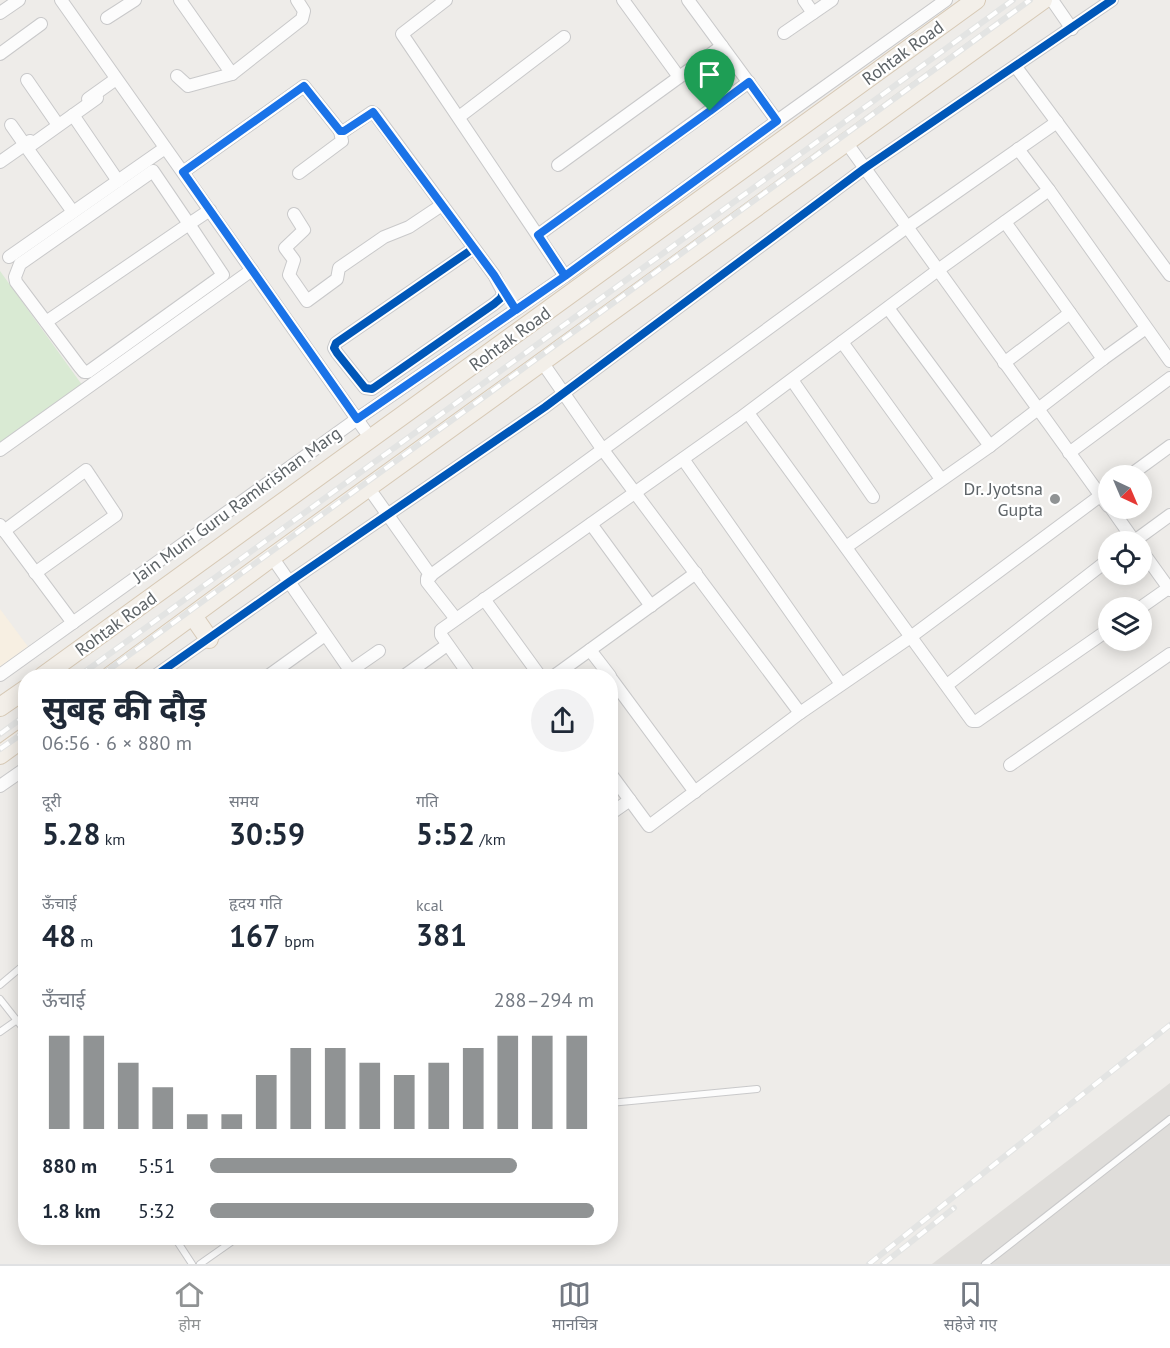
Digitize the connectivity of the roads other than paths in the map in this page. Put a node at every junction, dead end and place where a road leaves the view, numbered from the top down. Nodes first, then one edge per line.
1 (19, 0) edge
2 (61, 0) edge
3 (135, 0) edge
4 (180, 0) edge
5 (297, 0) edge
6 (446, 0) edge
7 (623, 0) edge
8 (688, 0) edge
9 (804, 0) edge
10 (832, 0) edge
11 (946, 0) edge
12 (976, 0) edge
13 (1043, 0) edge
14 (1052, 0) edge
15 (1112, 0) edge
16 (0, 13) edge
17 (813, 13) junction
18 (107, 18) dead end
19 (40, 24) dead end
20 (1072, 29) junction
21 (784, 33) dead end
22 (564, 37) dead end
23 (722, 46) junction
24 (0, 54) edge
25 (1016, 67) junction
26 (232, 74) junction
27 (177, 76) dead end
28 (679, 77) junction
29 (116, 79) junction
30 (27, 80) dead end
31 (749, 82) junction
32 (98, 98) dead end
33 (73, 116) junction
34 (459, 117) junction
35 (777, 121) junction
36 (56, 122) junction
37 (1056, 122) junction
38 (11, 125) dead end
39 (340, 131) junction
40 (846, 142) junction
41 (25, 144) junction
42 (165, 148) junction
43 (1018, 149) junction
44 (0, 162) edge
45 (558, 165) dead end
46 (865, 168) junction
47 (183, 172) junction
48 (299, 173) dead end
49 (118, 181) junction
50 (1049, 190) junction
51 (442, 205) junction
52 (210, 210) junction
53 (73, 212) junction
54 (294, 214) dead end
55 (1005, 222) junction
56 (189, 224) junction
57 (907, 227) junction
58 (538, 235) junction
59 (474, 248) junction
60 (9, 257) dead end
61 (252, 270) junction
62 (938, 270) junction
63 (1170, 275) edge
64 (565, 276) junction
65 (502, 288) junction
66 (888, 308) junction
67 (516, 310) junction
68 (1070, 313) junction
69 (46, 322) junction
70 (1146, 328) junction
71 (842, 342) junction
72 (1103, 358) junction
73 (1170, 361) edge
74 (542, 362) junction
75 (1004, 363) junction
76 (1170, 378) edge
77 (792, 380) junction
78 (563, 393) junction
79 (1038, 410) junction
80 (748, 413) junction
81 (357, 419) junction
82 (371, 439) junction
83 (990, 446) junction
84 (1170, 446) edge
85 (0, 450) edge
86 (603, 450) junction
87 (1070, 453) junction
88 (683, 459) junction
89 (1144, 465) edge
90 (942, 479) junction
91 (1098, 484) edge
92 (368, 488) junction
93 (635, 492) junction
94 (873, 497) dead end
95 (1098, 497) edge
96 (387, 515) junction
97 (1170, 515) edge
98 (591, 524) junction
99 (2, 528) edge
100 (1151, 531) edge
101 (846, 547) junction
102 (272, 557) junction
103 (1152, 565) edge
104 (1098, 568) edge
105 (35, 573) junction
106 (696, 573) junction
107 (431, 576) junction
108 (289, 582) junction
109 (1170, 588) edge
110 (484, 599) junction
111 (1152, 600) edge
112 (651, 606) junction
113 (193, 616) junction
114 (456, 619) junction
115 (73, 623) junction
116 (325, 635) junction
117 (912, 636) junction
118 (1098, 637) edge
119 (209, 639) junction
120 (447, 645) junction
121 (590, 650) junction
122 (378, 651) dead end
123 (1170, 654) edge
124 (53, 669) edge
125 (120, 669) edge
126 (165, 669) edge
127 (278, 669) edge
128 (346, 669) edge
129 (357, 669) edge
130 (414, 669) edge
131 (465, 669) edge
132 (535, 669) edge
133 (564, 669) edge
134 (604, 669) edge
135 (0, 675) edge
136 (842, 684) junction
137 (947, 685) junction
138 (618, 688) edge
139 (18, 695) edge
140 (0, 707) edge
141 (800, 713) junction
142 (18, 742) edge
143 (0, 754) edge
144 (1010, 765) dead end
145 (18, 774) edge
146 (618, 784) edge
147 (0, 786) edge
148 (695, 792) junction
149 (630, 800) junction
150 (618, 808) edge
151 (18, 970) edge
152 (0, 985) edge
153 (0, 999) edge
154 (17, 1020) joint
155 (0, 1032) edge
156 (757, 1089) dead end
157 (618, 1102) edge
158 (1170, 1119) edge
159 (180, 1245) edge
160 (227, 1245) edge
161 (192, 1264) edge
162 (200, 1264) edge
163 (986, 1264) edge

1 - 16 street
2 - 29 street
3 - 18 street
4 - 26 street
5 - 26 street
6 - 34 street
7 - 28 street
8 - 23 street
9 - 17 street
10 - 17 street
11 - 35 street, Jain Muni Guru Ramkrishan Marg
12 - 82 main road, Rohtak Road
13 - 40 main road, Rohtak Road
14 - 20 street
15 - 20 street
17 - 21 street
19 - 24 street
20 - 25 street
22 - 34 street
23 - 28 street
23 - 31 street
25 - 37 street
25 - 46 street
26 - 27 street
28 - 45 street
29 - 36 street
29 - 42 street
30 - 36 street
31 - 35 street
31 - 58 street
32 - 33 street
33 - 49 street
33 - 53 street
34 - 58 street
35 - 64 street, Jain Muni Guru Ramkrishan Marg
36 - 41 street
37 - 43 street
37 - 63 street
38 - 41 street
39 - 47 street
39 - 48 street
39 - 51 street
40 - 46 street
40 - 74 main road, Rohtak Road
41 - 44 street
42 - 47 street
42 - 49 street
43 - 50 street
43 - 57 street
46 - 57 street
46 - 78 street
47 - 52 street
49 - 53 street
50 - 55 street
50 - 70 street
51 - 54 street
51 - 59 street
52 - 56 street
52 - 61 street
53 - 60 street
55 - 62 street
55 - 68 street
56 - 69 street
56 - 69 street
56 - 69 street
57 - 62 street
57 - 86 street
58 - 64 street
59 - 65 street
59 - 65 street
61 - 81 street
61 - 85 street
62 - 66 street
62 - 75 street
64 - 67 street, Jain Muni Guru Ramkrishan Marg
65 - 67 street
66 - 71 street
66 - 83 street
67 - 81 street, Jain Muni Guru Ramkrishan Marg
68 - 72 street
68 - 75 street
70 - 72 street
70 - 73 street
71 - 77 street
71 - 90 street
72 - 79 street
74 - 78 street
74 - 92 main road, Rohtak Road
75 - 79 street
76 - 87 street
77 - 80 street
77 - 94 street
78 - 86 street
78 - 96 street
79 - 83 street
79 - 87 street
80 - 88 street
80 - 101 street
81 - 82 street
81 - 115 street, Jain Muni Guru Ramkrishan Marg
82 - 124 main road, Rohtak Road
83 - 90 street
84 - 89 street
86 - 93 street
86 - 107 street
87 - 91 street
88 - 93 street
88 - 136 street
90 - 101 street
92 - 96 street
92 - 102 main road, Rohtak Road
93 - 98 street
93 - 106 street
95 - 117 street
96 - 107 street
96 - 108 street
97 - 100 street
98 - 110 street
98 - 112 street
99 - 105 street
99 - 105 street
101 - 117 street
102 - 108 street
102 - 113 main road, Rohtak Road
103 - 109 street
104 - 137 street
105 - 115 street
106 - 112 street
106 - 141 street
107 - 114 street
108 - 116 street
108 - 119 street
109 - 111 street
110 - 114 street
110 - 132 street
112 - 121 street
113 - 119 main road
113 - 125 main road, Rohtak Road
114 - 120 street
115 - 135 street, Jain Muni Guru Ramkrishan Marg
116 - 127 street
116 - 128 street
117 - 136 street
117 - 137 street
118 - 137 street
119 - 126 street
120 - 130 street
120 - 131 street
121 - 133 street
121 - 134 street
122 - 129 street
123 - 144 street
136 - 141 street
138 - 148 street
139 - 140 main road
141 - 148 street
142 - 143 main road
145 - 147 street
146 - 149 street
148 - 149 street
149 - 150 street
151 - 152 lane
153 - 154 lane
154 - 155 lane
156 - 157 lane
158 - 163 lane
159 - 161 lane
160 - 162 lane

